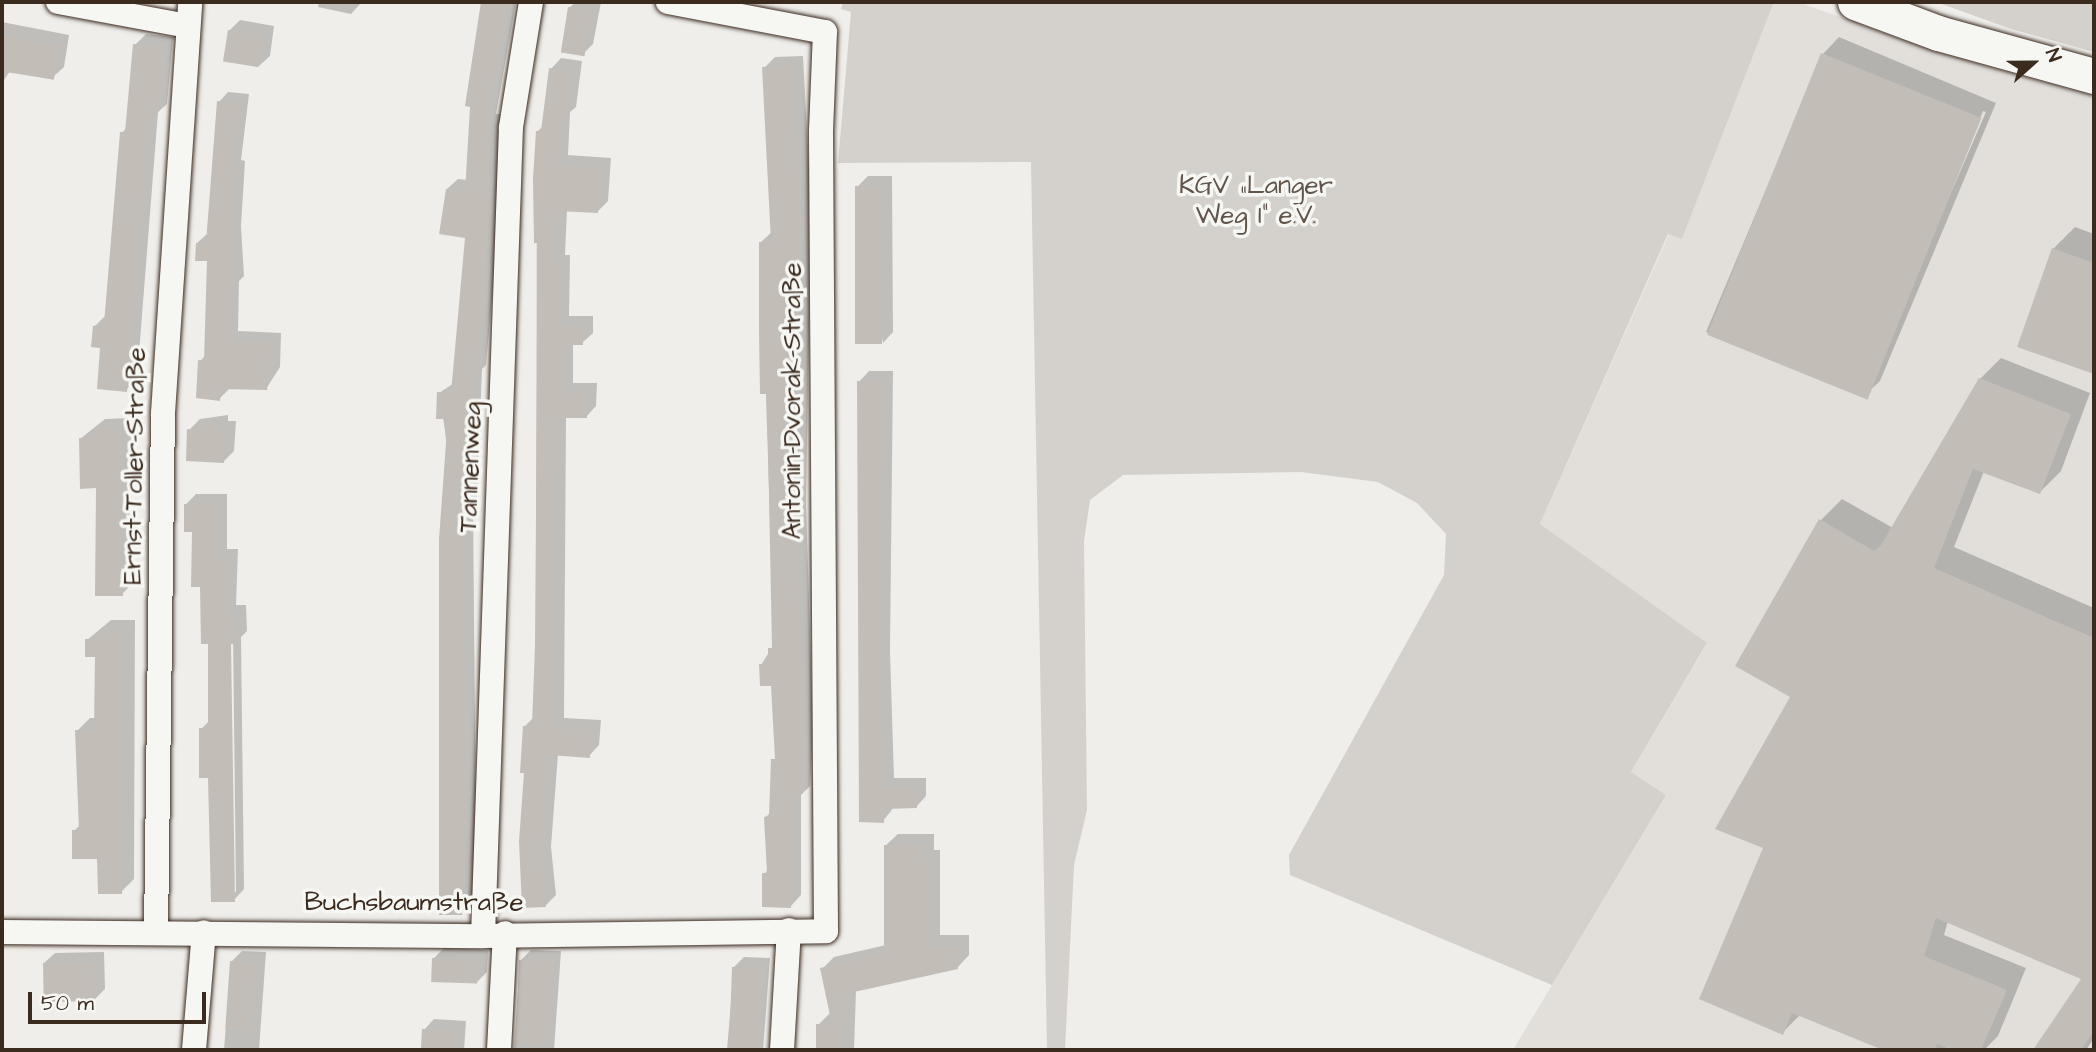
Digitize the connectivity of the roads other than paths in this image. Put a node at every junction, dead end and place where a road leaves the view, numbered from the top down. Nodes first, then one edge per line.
1 (58, 2) edge
2 (190, 2) edge
3 (531, 2) edge
4 (668, 2) edge
5 (1855, 2) edge
6 (187, 26) junction
7 (2094, 76) edge
8 (789, 930) junction
9 (826, 931) joint
10 (2, 932) edge
11 (156, 932) junction
12 (204, 933) junction
13 (494, 935) junction
14 (194, 1050) edge
15 (499, 1050) edge
16 (782, 1050) edge

1 - 6 street
2 - 6 street, Ernst-Toller-Straße
3 - 13 street, Tannenweg
4 - 9 street, Antonin-Dvorak-Straße
5 - 7 main road
6 - 11 street, Ernst-Toller-Straße
8 - 9 street, Buchsbaumstraße
8 - 13 street, Buchsbaumstraße
8 - 16 street
10 - 11 street, Buchsbaumstraße
11 - 12 street, Buchsbaumstraße
12 - 13 street, Buchsbaumstraße
12 - 14 street
13 - 15 street, Tannenweg

